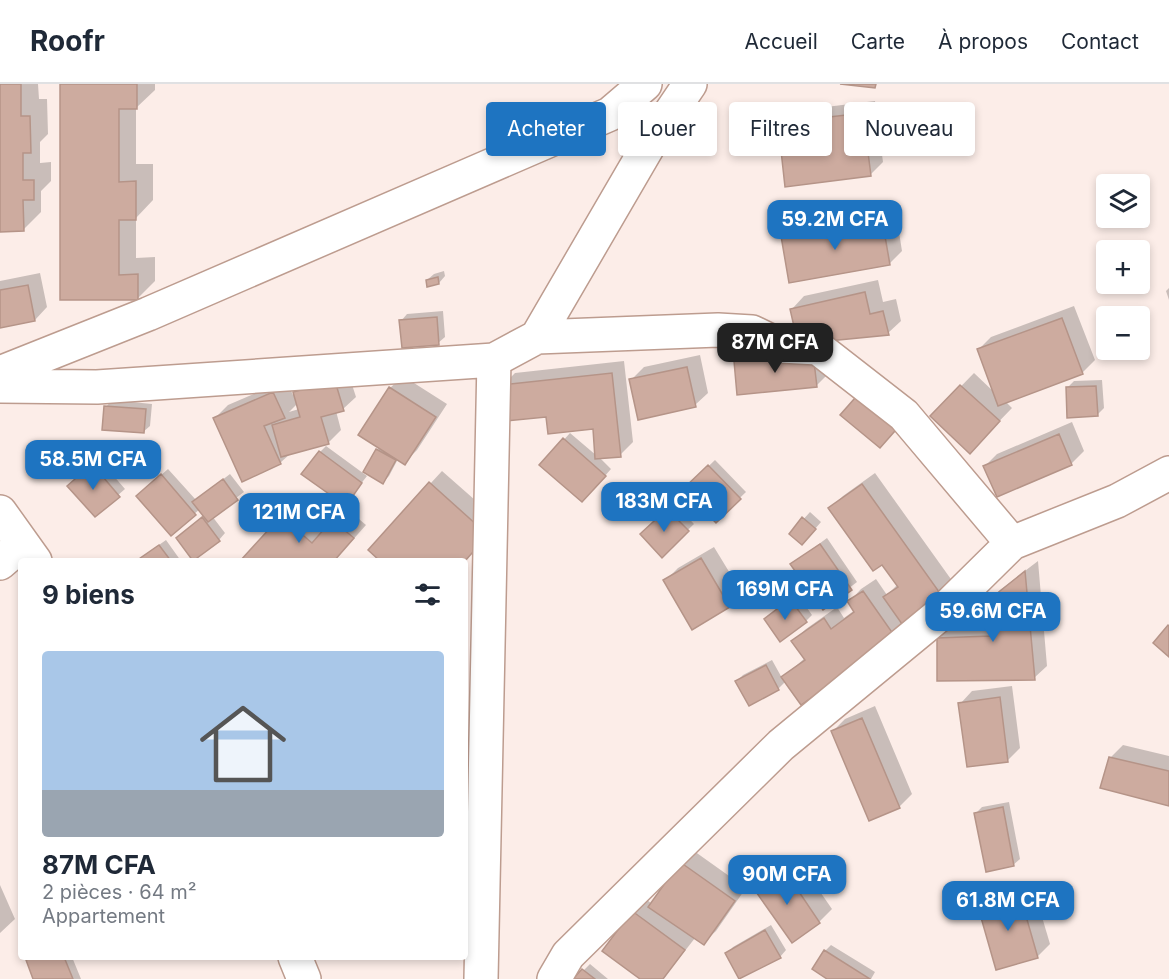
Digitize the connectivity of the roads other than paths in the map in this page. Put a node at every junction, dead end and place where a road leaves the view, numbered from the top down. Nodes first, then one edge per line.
1 (645, 84) edge
2 (690, 84) edge
3 (537, 337) junction
4 (494, 360) junction
5 (0, 373) edge
6 (0, 386) edge
7 (1169, 473) edge
8 (0, 512) edge
9 (1012, 543) junction
10 (19, 556) edge
11 (296, 960) edge
12 (304, 979) edge
13 (481, 979) edge
14 (554, 979) edge

1 - 5 street
2 - 3 street
3 - 4 street
3 - 9 street
4 - 6 street
4 - 13 street
7 - 9 street
8 - 10 street
9 - 14 street
11 - 12 street

